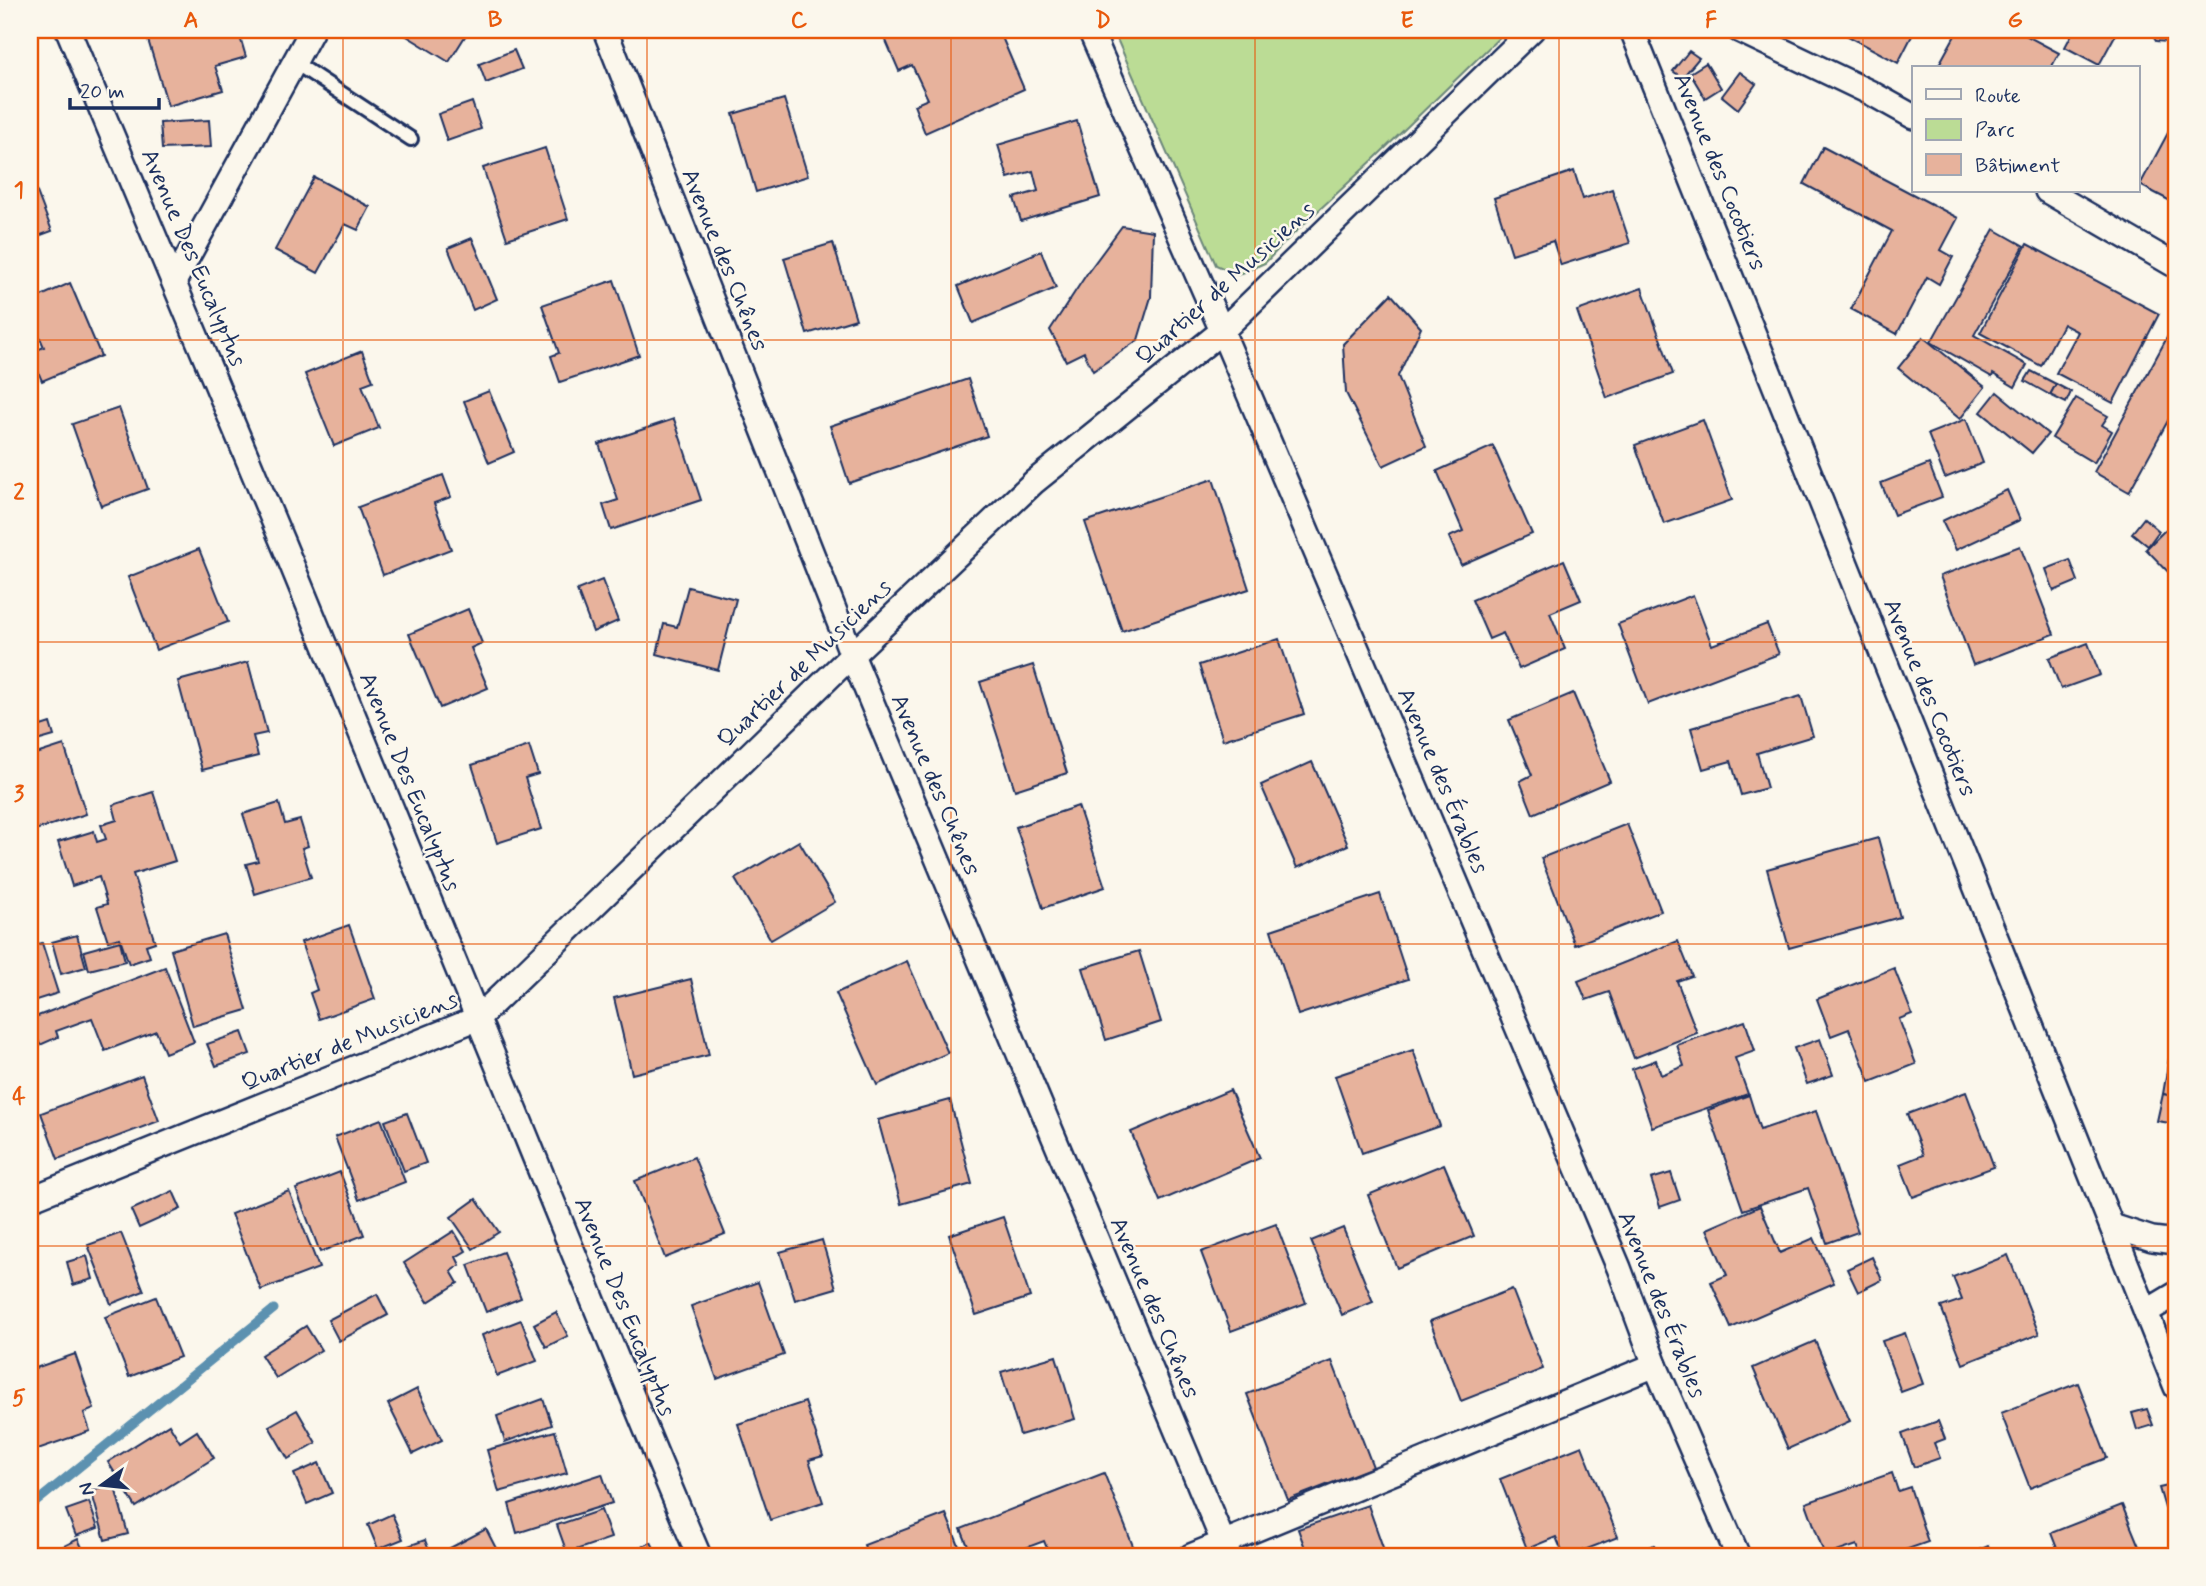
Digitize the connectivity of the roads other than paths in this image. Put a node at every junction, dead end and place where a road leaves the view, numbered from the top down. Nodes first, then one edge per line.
1 (68, 30) edge
2 (312, 30) edge
3 (605, 30) edge
4 (1090, 30) edge
5 (1532, 30) edge
6 (1632, 30) edge
7 (1739, 30) edge
8 (294, 62) junction
9 (1912, 116) edge
10 (411, 139) dead end
11 (2049, 192) edge
12 (2176, 266) edge
13 (174, 282) junction
14 (1222, 331) junction
15 (852, 655) junction
16 (478, 1018) junction
17 (30, 1199) edge
18 (2112, 1226) junction
19 (2176, 1242) edge
20 (2176, 1294) edge
21 (2146, 1312) junction
22 (1655, 1365) junction
23 (2176, 1387) edge
24 (1226, 1550) edge
25 (699, 1556) edge
26 (1191, 1556) edge
27 (1738, 1556) edge

1 - 13 street, Avenue Des Eucalyptus
2 - 8 street
3 - 15 street, Avenue des Chênes
4 - 14 street, Avenue des Érables
5 - 14 street, Quartier de Musiciens
6 - 18 street, Avenue des Cocotiers
7 - 9 street
8 - 10 lane
8 - 13 street
11 - 12 street
13 - 16 street, Avenue Des Eucalyptus
14 - 15 street, Quartier de Musiciens
14 - 22 street, Avenue des Érables
15 - 16 street, Quartier de Musiciens
15 - 24 street, Avenue des Chênes
16 - 17 street, Quartier de Musiciens
16 - 25 street, Avenue Des Eucalyptus
18 - 19 street
18 - 21 street, Avenue des Cocotiers
20 - 21 street
21 - 23 street, Avenue des Cocotiers
22 - 24 street
22 - 27 street, Avenue des Érables
24 - 26 street

